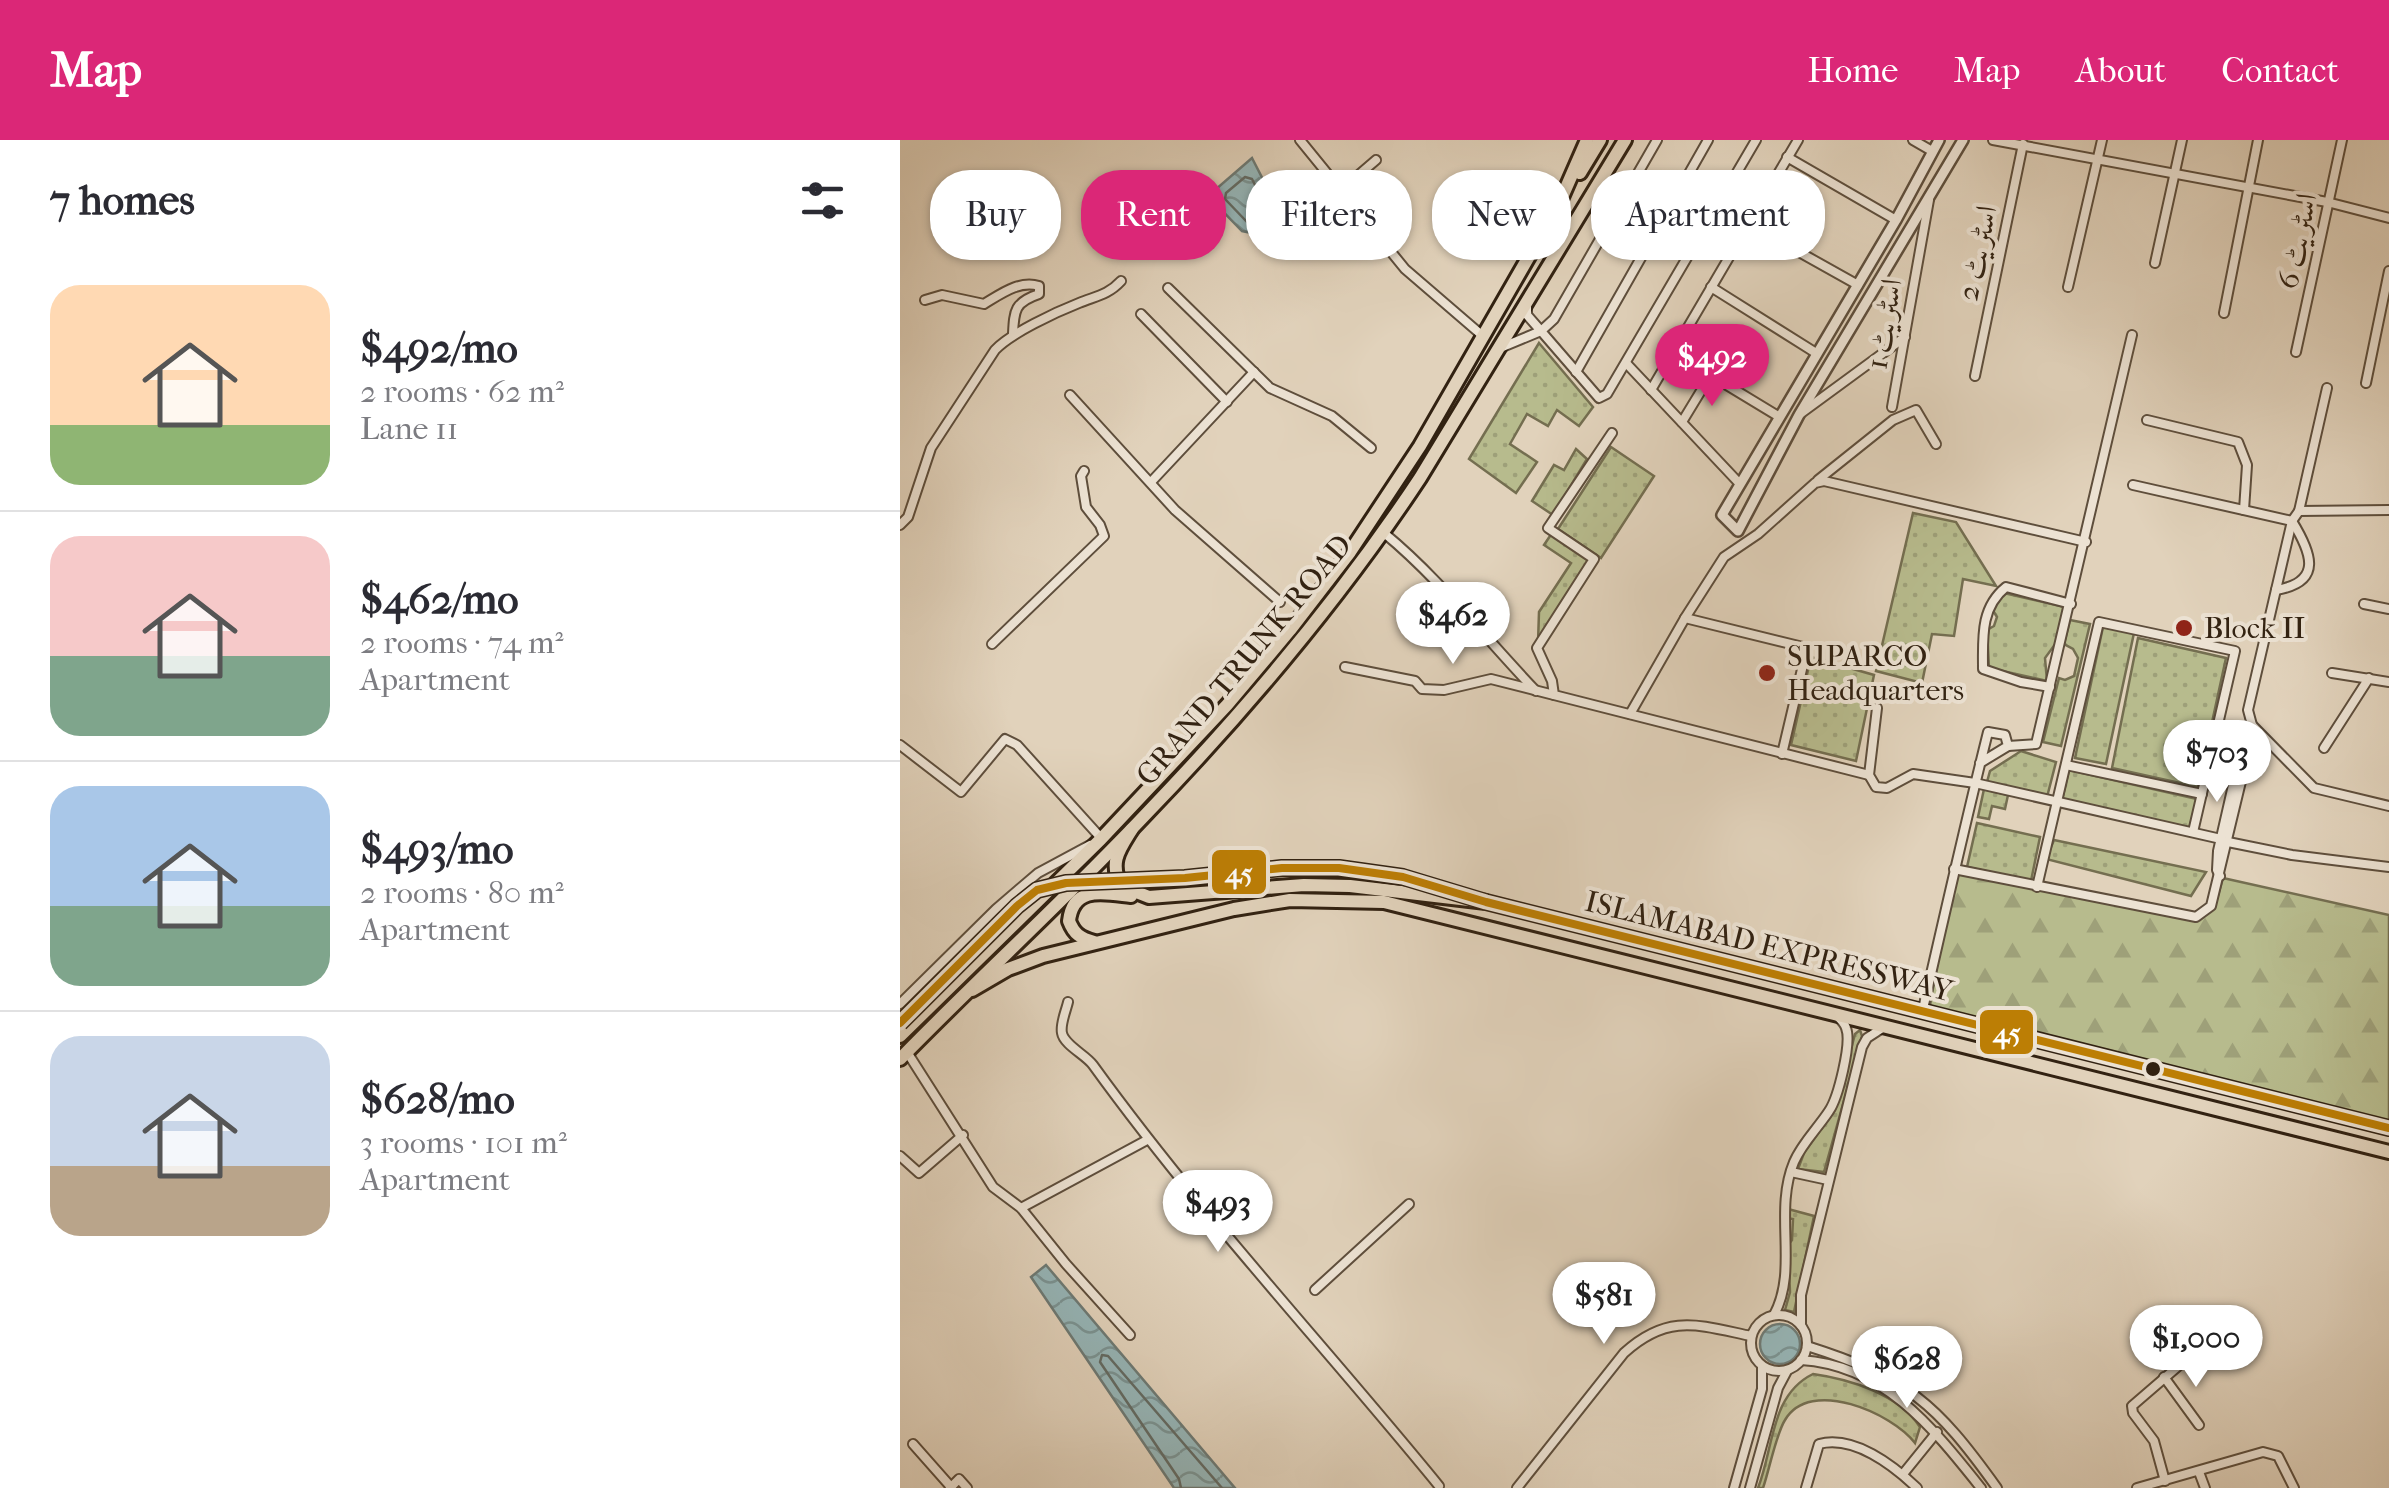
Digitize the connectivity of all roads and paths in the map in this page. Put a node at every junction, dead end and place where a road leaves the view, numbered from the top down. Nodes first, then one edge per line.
1 (1300, 140) edge
2 (1587, 140) edge
3 (1600, 140) edge
4 (1622, 140) edge
5 (1657, 140) edge
6 (1708, 140) edge
7 (1756, 140) edge
8 (1798, 140) edge
9 (1914, 140) edge
10 (1939, 140) edge
11 (1963, 140) edge
12 (1993, 140) edge
13 (2102, 140) edge
14 (2182, 140) edge
15 (2258, 140) edge
16 (2342, 140) edge
17 (2023, 142) edge
18 (1932, 151) junction
19 (1787, 157) junction
20 (2098, 158) junction
21 (1376, 160) dead end
22 (1324, 170) edge
23 (1364, 170) edge
24 (1638, 170) edge
25 (1691, 170) edge
26 (1738, 170) edge
27 (1780, 170) edge
28 (2176, 172) junction
29 (1571, 178) edge
30 (1571, 186) edge
31 (2248, 189) junction
32 (1931, 190) junction
33 (2328, 202) junction
34 (2389, 218) edge
35 (1896, 220) junction
36 (1591, 252) edge
37 (1398, 260) edge
38 (1528, 260) edge
39 (1639, 260) edge
40 (1685, 260) edge
41 (1727, 260) edge
42 (1813, 260) edge
43 (2155, 263) dead end
44 (2389, 270) edge
45 (1121, 282) dead end
46 (1858, 285) junction
47 (2068, 286) dead end
48 (1711, 287) junction
49 (1168, 288) dead end
50 (1527, 296) junction
51 (924, 300) dead end
52 (2224, 313) dead end
53 (1141, 314) dead end
54 (1541, 331) junction
55 (1013, 334) junction
56 (2132, 335) dead end
57 (1484, 337) junction
58 (1906, 337) junction
59 (1496, 350) junction
60 (1816, 352) junction
61 (2296, 352) dead end
62 (1674, 353) junction
63 (1626, 363) junction
64 (1254, 372) junction
65 (1576, 372) junction
66 (1710, 376) junction
67 (1976, 376) dead end
68 (2366, 383) dead end
69 (2327, 388) dead end
70 (1651, 390) junction
71 (1070, 395) dead end
72 (1227, 402) junction
73 (1892, 407) dead end
74 (1799, 415) junction
75 (1778, 416) junction
76 (2147, 420) dead end
77 (1682, 422) junction
78 (1612, 433) dead end
79 (1936, 444) dead end
80 (1370, 448) dead end
81 (1084, 471) dead end
82 (1151, 482) junction
83 (1739, 483) junction
84 (1815, 483) junction
85 (2133, 485) dead end
86 (2244, 510) junction
87 (2389, 510) edge
88 (2299, 511) junction
89 (2292, 521) junction
90 (900, 525) edge
91 (1384, 533) junction
92 (2086, 542) junction
93 (2276, 590) junction
94 (1280, 602) dead end
95 (2071, 604) junction
96 (2364, 604) dead end
97 (2389, 609) edge
98 (1686, 618) junction
99 (992, 644) dead end
100 (1345, 667) dead end
101 (2332, 674) dead end
102 (2369, 678) junction
103 (2389, 682) edge
104 (2050, 687) junction
105 (1536, 690) junction
106 (1554, 696) junction
107 (1878, 708) dead end
108 (1630, 714) junction
109 (2250, 729) junction
110 (900, 745) edge
111 (2008, 746) junction
112 (2324, 748) dead end
113 (1782, 754) junction
114 (1980, 764) junction
115 (2066, 764) junction
116 (1869, 775) junction
117 (1975, 783) junction
118 (2202, 794) junction
119 (2056, 803) junction
120 (2389, 806) edge
121 (1132, 829) junction
122 (2193, 832) junction
123 (1101, 839) junction
124 (2224, 841) junction
125 (2389, 867) edge
126 (1954, 869) junction
127 (2037, 886) junction
128 (1149, 897) junction
129 (1486, 902) junction
130 (1097, 942) junction
131 (972, 990) junction
132 (1068, 1002) dead end
133 (900, 1004) edge
134 (1923, 1010) junction
135 (1837, 1016) junction
136 (900, 1023) edge
137 (1884, 1027) junction
138 (900, 1036) edge
139 (904, 1055) edge
140 (2388, 1128) edge
141 (963, 1135) junction
142 (1147, 1140) junction
143 (2389, 1152) edge
144 (900, 1156) edge
145 (1790, 1172) junction
146 (1828, 1180) junction
147 (1409, 1204) dead end
148 (1021, 1208) junction
149 (1316, 1290) dead end
150 (1774, 1315) junction
151 (1800, 1325) junction
152 (1130, 1335) dead end
153 (1751, 1336) junction
154 (1807, 1346) junction
155 (2190, 1356) dead end
156 (1802, 1360) junction
157 (1762, 1366) junction
158 (1787, 1371) junction
159 (2164, 1377) junction
160 (2199, 1424) dead end
161 (1937, 1432) junction
162 (912, 1444) dead end
163 (2199, 1472) junction
164 (1903, 1474) junction
165 (2165, 1481) junction
166 (1439, 1486) edge
167 (950, 1488) edge
168 (967, 1488) edge
169 (1517, 1488) edge
170 (1734, 1488) edge
171 (1750, 1488) edge
172 (1806, 1488) edge
173 (1917, 1488) edge
174 (1981, 1488) edge
175 (1997, 1488) edge
176 (2136, 1488) edge
177 (2205, 1488) edge
178 (2294, 1488) edge

1 - 22 street
2 - 29 highway, GRAND TRUNK ROAD
3 - 30 highway
4 - 50 highway, GRAND TRUNK ROAD
5 - 24 street
6 - 25 street
7 - 26 street
8 - 19 street
9 - 18 street
10 - 18 street
11 - 32 street
12 - 17 street
13 - 20 street
14 - 28 street
15 - 31 street
16 - 33 street, اسٹریٹ 6
17 - 20 street
17 - 67 street, اسٹریٹ 2
18 - 35 street
19 - 27 street
19 - 35 street
20 - 28 street
20 - 47 street
21 - 23 street
28 - 31 street
28 - 43 street
31 - 33 street
31 - 52 street
32 - 58 street, اسٹریٹ 1
32 - 74 street
33 - 34 street
33 - 61 street, اسٹریٹ 6
35 - 46 street
36 - 54 street
37 - 57 street
38 - 57 highway, GRAND TRUNK ROAD
39 - 65 street
40 - 63 street
41 - 48 street
42 - 46 street
44 - 68 street
45 - 55 street
46 - 60 street
48 - 60 street
48 - 62 street
49 - 64 street
50 - 54 street
50 - 59 highway, GRAND TRUNK ROAD
51 - 55 street
53 - 72 street
54 - 59 street
54 - 65 street
55 - 90 street
56 - 92 street
57 - 123 highway, GRAND TRUNK ROAD
58 - 73 street, اسٹریٹ 1
58 - 74 street
59 - 91 highway, GRAND TRUNK ROAD
60 - 75 street
62 - 66 street
62 - 70 street
63 - 65 street
63 - 70 street
64 - 72 street
64 - 80 street
66 - 75 street
66 - 77 street
69 - 88 street
70 - 77 street
71 - 82 street
72 - 82 street
74 - 83 street
75 - 83 street
76 - 86 street
77 - 83 street
78 - 106 street
79 - 84 street
81 - 99 street
82 - 94 street
84 - 92 street
84 - 98 street
85 - 86 street
86 - 89 street
87 - 88 street
88 - 89 street
89 - 93 street
89 - 93 street
91 - 105 street
91 - 121 highway, GRAND TRUNK ROAD
92 - 95 street
93 - 109 street
95 - 104 street
95 - 104 street
96 - 97 street
98 - 108 street
98 - 113 street
100 - 105 street
101 - 102 street
102 - 103 street
102 - 112 street
104 - 111 street
105 - 106 street
106 - 108 street
107 - 116 street
108 - 113 street
109 - 120 street
109 - 124 street
110 - 123 street
111 - 114 street
111 - 114 street
113 - 116 street
114 - 117 street
115 - 118 street
115 - 118 street
115 - 119 street
116 - 117 street
117 - 119 street
117 - 126 street
118 - 122 street
119 - 122 street
119 - 127 street
121 - 128 highway
121 - 131 highway, GRAND TRUNK ROAD
122 - 124 street
123 - 133 street
123 - 138 highway, GRAND TRUNK ROAD
124 - 125 street
124 - 127 street
126 - 127 street
126 - 134 street
128 - 129 highway
128 - 130 highway
129 - 134 highway, ISLAMABAD EXPRESSWAY
129 - 136 highway, bridge
130 - 131 highway, ISLAMABAD EXPRESSWAY
130 - 135 highway, ISLAMABAD EXPRESSWAY
131 - 139 highway, GRAND TRUNK ROAD
132 - 142 street
134 - 140 highway, ISLAMABAD EXPRESSWAY
135 - 137 highway, ISLAMABAD EXPRESSWAY
135 - 145 street
137 - 143 highway, ISLAMABAD EXPRESSWAY
137 - 146 street
139 - 141 street
141 - 144 street
141 - 148 street
142 - 148 street
142 - 166 street
145 - 146 street
145 - 150 street
146 - 151 street
147 - 149 street
148 - 152 street
150 - 151 street
150 - 153 street
151 - 154 street
153 - 157 street
153 - 169 street
154 - 156 street
154 - 175 street
155 - 159 street
156 - 158 street
156 - 161 street
157 - 158 street
157 - 170 street
158 - 171 street
159 - 160 street
159 - 165 street
161 - 164 street
161 - 174 street
162 - 167 street
163 - 165 street
163 - 177 street
163 - 178 street
164 - 172 street
164 - 173 street
165 - 176 street
167 - 168 street

